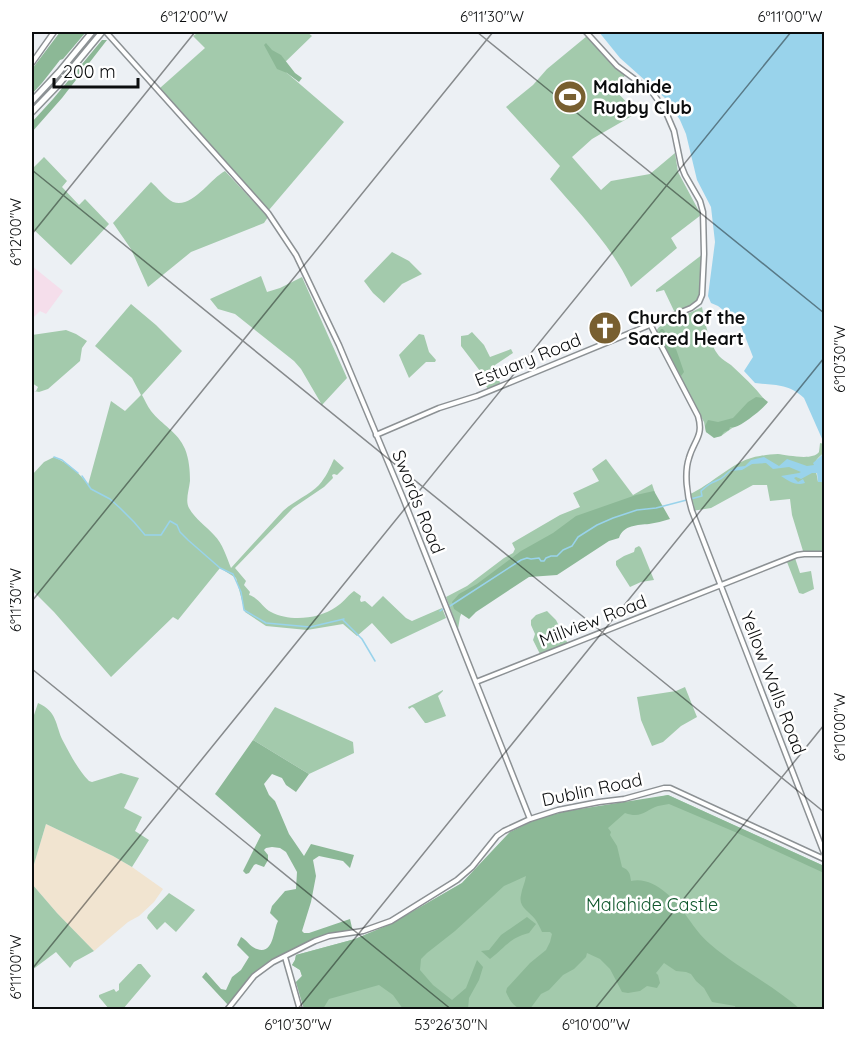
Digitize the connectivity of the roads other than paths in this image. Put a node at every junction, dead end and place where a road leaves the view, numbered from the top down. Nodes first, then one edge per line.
1 (54, 32) edge
2 (92, 32) edge
3 (104, 32) edge
4 (586, 32) edge
5 (32, 63) edge
6 (32, 101) edge
7 (32, 112) edge
8 (651, 326) junction
9 (376, 435) junction
10 (825, 554) edge
11 (721, 585) junction
12 (476, 682) junction
13 (530, 819) junction
14 (824, 859) edge
15 (285, 957) junction
16 (227, 1010) edge
17 (300, 1010) edge

1 - 5 street
2 - 6 highway
3 - 7 highway
3 - 9 street, Swords Road
4 - 8 street, Estuary Road
8 - 9 street, Estuary Road
8 - 11 street, Yellow Walls Road
9 - 12 street, Swords Road
10 - 11 street, Millview Road
11 - 12 street, Millview Road
11 - 14 street, Yellow Walls Road
12 - 13 street, Swords Road
13 - 14 street, Dublin Road
13 - 15 street, Dublin Road
15 - 16 street, Dublin Road
15 - 17 street

